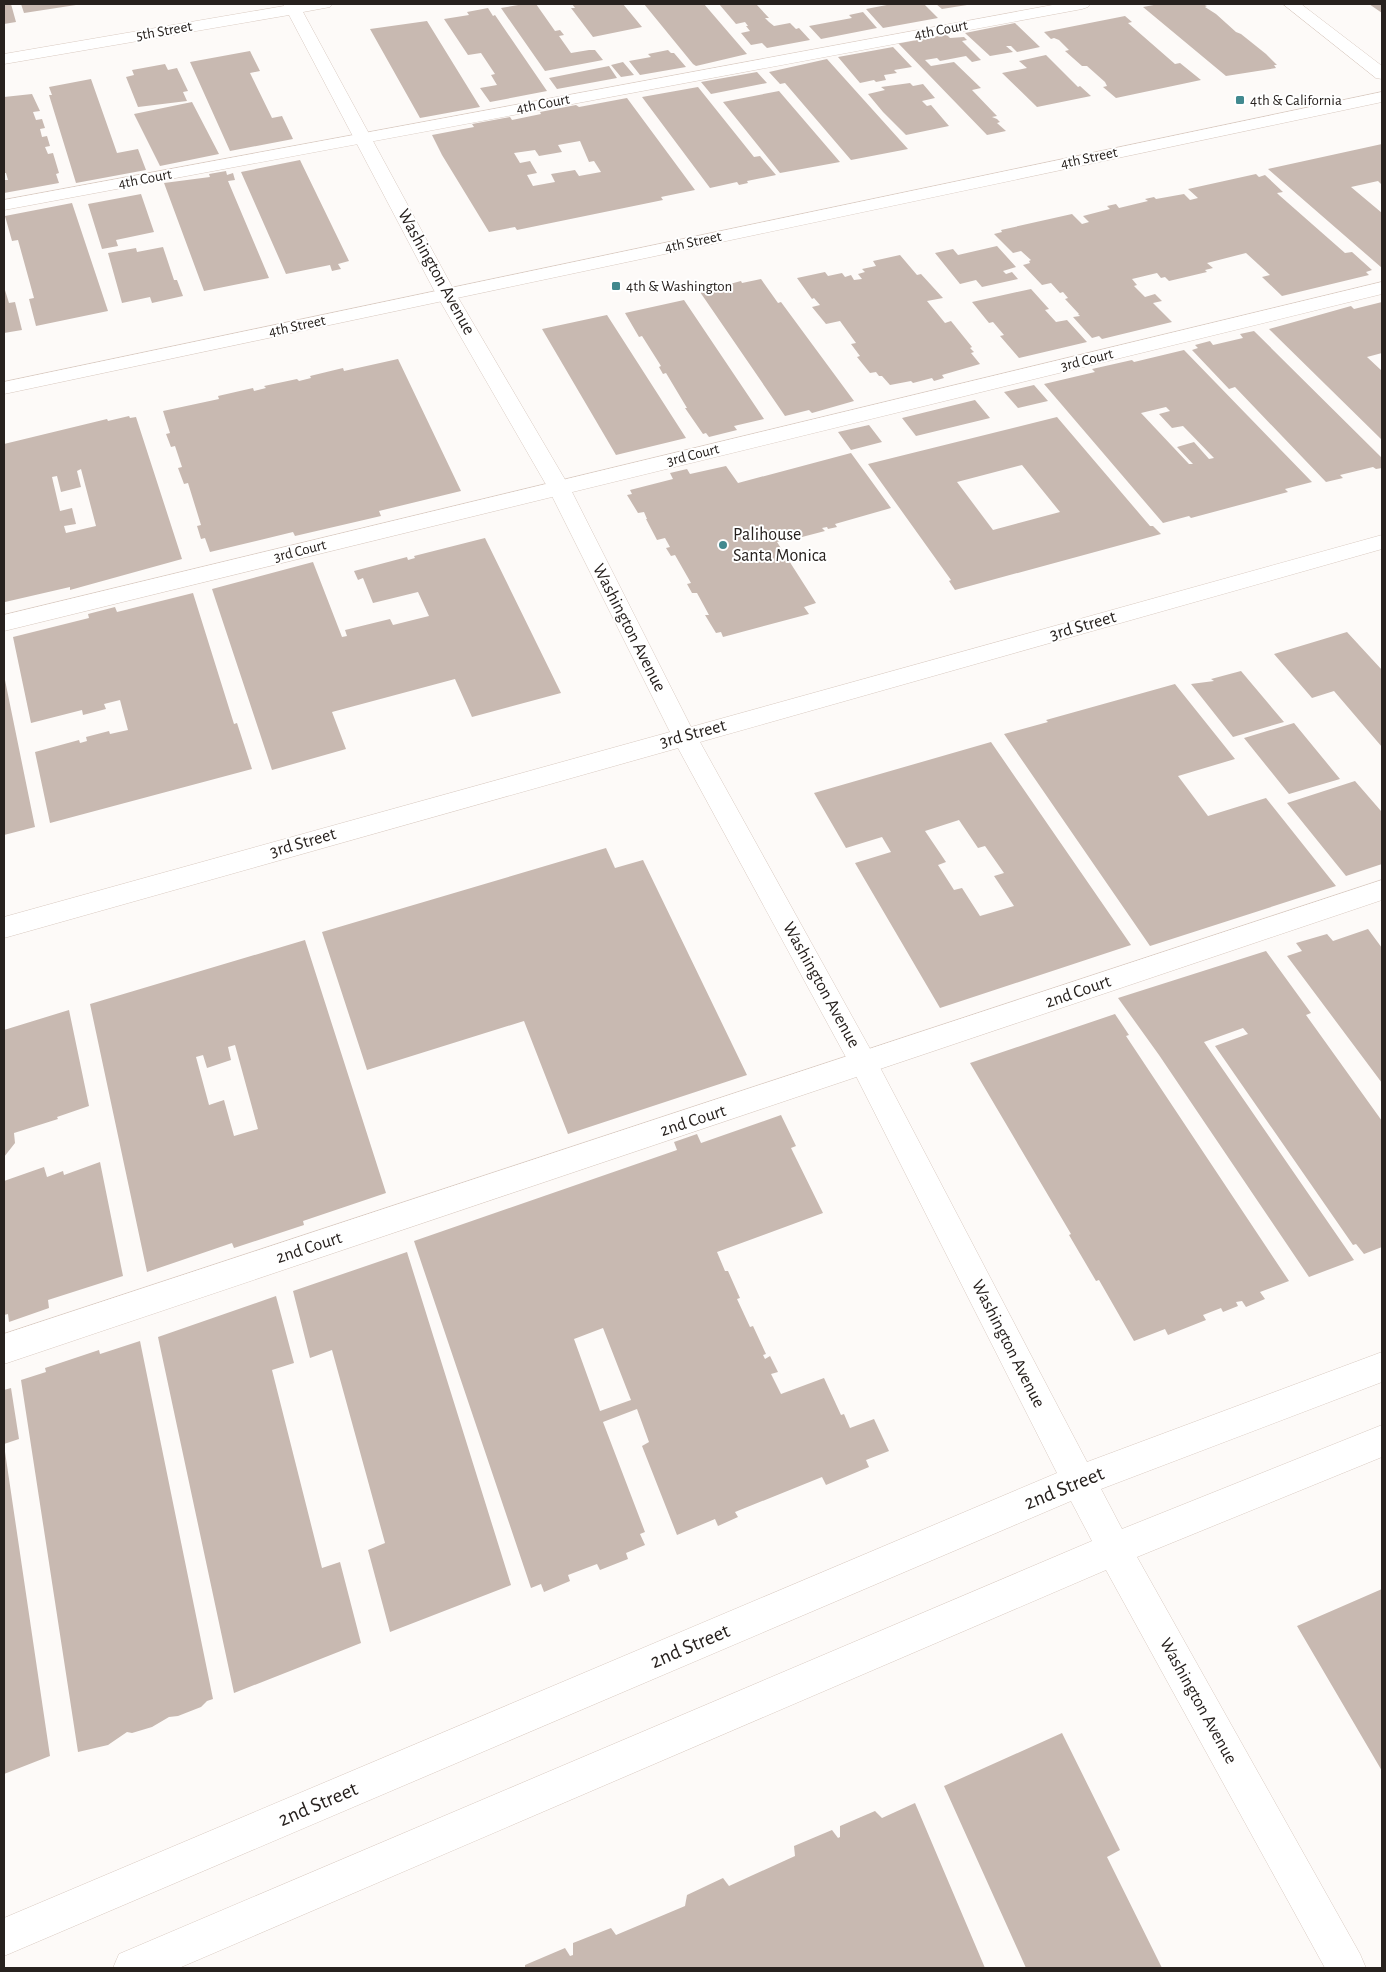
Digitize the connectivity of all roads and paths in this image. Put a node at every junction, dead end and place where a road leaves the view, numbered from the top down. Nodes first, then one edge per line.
1 (324, 4) edge
2 (1082, 4) edge
3 (1291, 4) edge
4 (292, 6) edge
5 (4, 59) edge
6 (1382, 74) edge
7 (1382, 96) edge
8 (362, 138) junction
9 (4, 205) edge
10 (1382, 288) edge
11 (446, 294) junction
12 (4, 388) edge
13 (558, 488) junction
14 (1382, 542) edge
15 (4, 623) edge
16 (684, 736) junction
17 (1382, 890) edge
18 (4, 928) edge
19 (864, 1064) junction
20 (4, 1349) edge
21 (1382, 1367) edge
22 (1382, 1441) edge
23 (1079, 1481) junction
24 (1114, 1549) junction
25 (4, 1937) edge
26 (133, 1968) edge
27 (1346, 1968) edge

1 - 4 street, 5th Street
2 - 8 street, 4th Court
3 - 6 street
4 - 5 street, 5th Street
4 - 8 street, Washington Avenue
7 - 11 street, 4th Street
8 - 9 street, 4th Court
8 - 11 street, Washington Avenue
10 - 13 street, 3rd Court
11 - 12 street, 4th Street
11 - 13 street, Washington Avenue
13 - 15 street, 3rd Court
13 - 16 street, Washington Avenue
14 - 16 street, 3rd Street
16 - 18 street, 3rd Street
16 - 19 street, Washington Avenue
17 - 19 street, 2nd Court
19 - 20 street, 2nd Court
19 - 23 street, Washington Avenue
21 - 23 street, 2nd Street
22 - 24 street
23 - 24 street, Washington Avenue
23 - 25 street, 2nd Street
24 - 26 street
24 - 27 street, Washington Avenue

